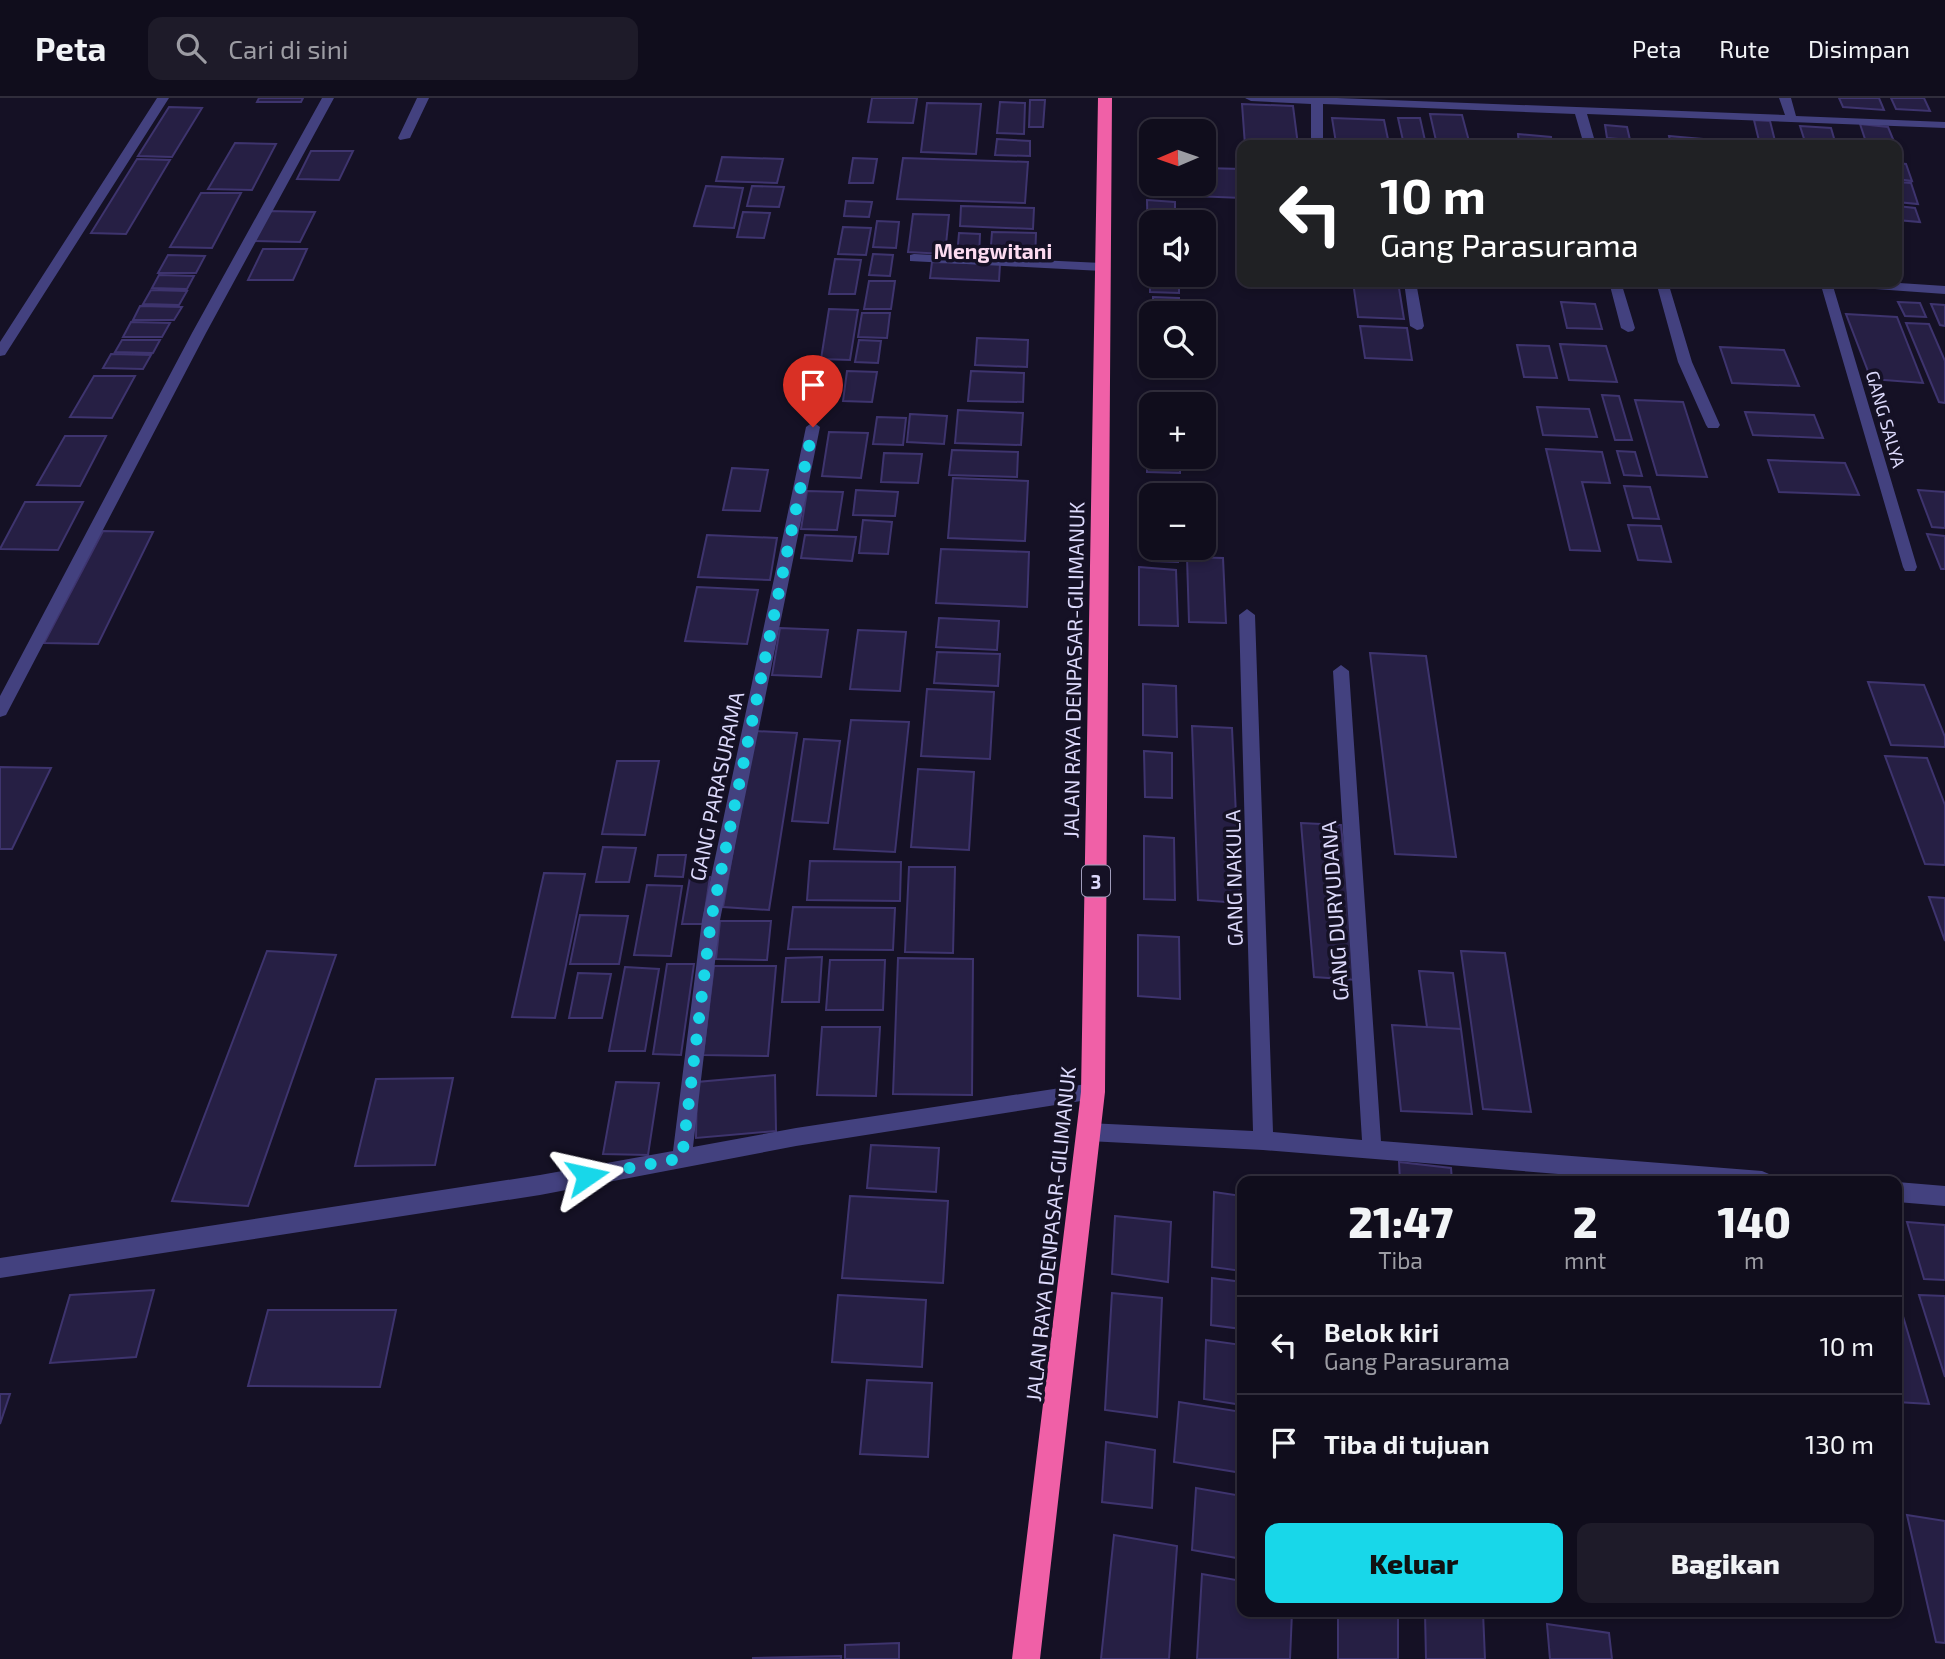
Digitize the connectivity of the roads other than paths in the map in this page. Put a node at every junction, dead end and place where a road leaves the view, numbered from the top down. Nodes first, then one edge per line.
1 (163, 98) edge
2 (328, 98) edge
3 (423, 98) edge
4 (1105, 98) edge
5 (1251, 98) edge
6 (1785, 98) edge
7 (1317, 100) edge
8 (1491, 103) edge
9 (1580, 110) junction
10 (1791, 117) junction
11 (1945, 125) edge
12 (404, 138) dead end
13 (1317, 140) edge
14 (1589, 140) edge
15 (914, 258) dead end
16 (1102, 267) junction
17 (1411, 287) edge
18 (1616, 287) edge
19 (1663, 287) edge
20 (1827, 287) edge
21 (1902, 287) edge
22 (1945, 290) edge
23 (1417, 326) dead end
24 (1628, 328) dead end
25 (0, 352) edge
26 (1713, 425) dead end
27 (813, 427) dead end
28 (1910, 567) dead end
29 (1247, 615) dead end
30 (1341, 671) dead end
31 (0, 711) edge
32 (1093, 1092) junction
33 (1088, 1132) junction
34 (1263, 1141) junction
35 (1372, 1149) junction
36 (682, 1158) junction
37 (1701, 1176) edge
38 (1902, 1192) edge
39 (1945, 1196) edge
40 (0, 1268) edge
41 (1026, 1659) edge

1 - 25 street
2 - 31 street
3 - 12 street
4 - 16 highway, JALAN RAYA DENPASAR-GILIMANUK / 3
5 - 7 street
6 - 10 street
7 - 8 street
7 - 13 street
8 - 9 street
9 - 10 street
9 - 14 street
10 - 11 street
15 - 16 street
16 - 32 highway, JALAN RAYA DENPASAR-GILIMANUK / 3
17 - 23 street
18 - 24 street
19 - 26 street
20 - 28 street, GANG SALYA
21 - 22 street
27 - 36 street, GANG PARASURAMA
29 - 34 street, GANG NAKULA
30 - 35 street, GANG DURYUDANA
32 - 33 highway, JALAN RAYA DENPASAR-GILIMANUK / 3
32 - 36 street
33 - 34 street
33 - 41 highway, JALAN RAYA DENPASAR-GILIMANUK / 3
34 - 35 street
35 - 37 street
36 - 40 street
38 - 39 street

